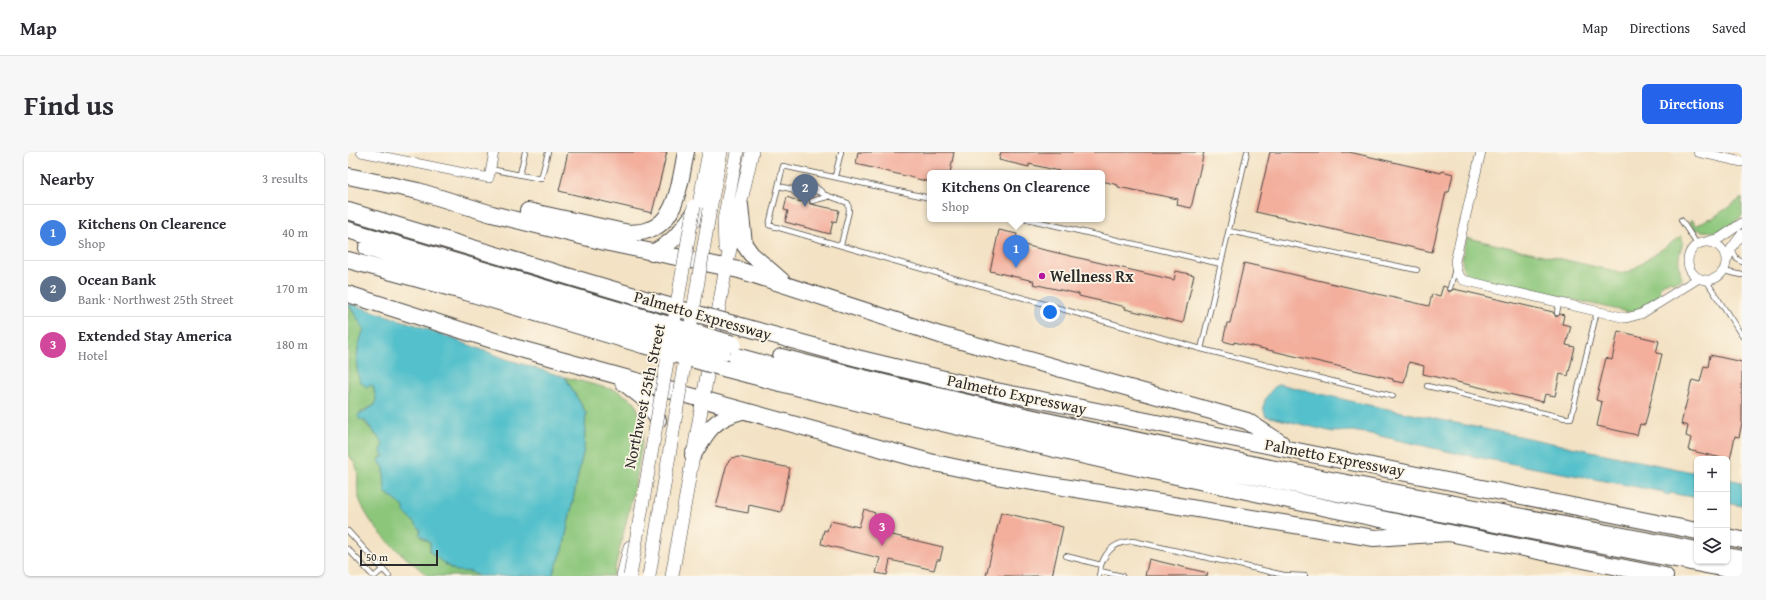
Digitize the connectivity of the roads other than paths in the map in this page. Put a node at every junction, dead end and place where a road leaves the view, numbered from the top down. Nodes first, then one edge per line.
1 (361, 152) edge
2 (494, 152) edge
3 (524, 152) edge
4 (548, 152) edge
5 (686, 152) edge
6 (704, 152) edge
7 (709, 152) edge
8 (721, 152) edge
9 (737, 152) edge
10 (752, 152) edge
11 (841, 152) edge
12 (1247, 152) edge
13 (1481, 152) edge
14 (1698, 152) edge
15 (1742, 162) edge
16 (490, 173) junction
17 (520, 174) junction
18 (348, 176) edge
19 (835, 176) junction
20 (779, 186) junction
21 (791, 189) junction
22 (418, 191) junction
23 (827, 197) junction
24 (927, 198) edge
25 (740, 205) junction
26 (700, 208) junction
27 (348, 211) edge
28 (1681, 220) dead end
29 (1040, 222) edge
30 (1742, 223) edge
31 (348, 230) edge
32 (1229, 231) junction
33 (1742, 234) edge
34 (348, 242) edge
35 (1701, 242) junction
36 (841, 245) junction
37 (1731, 249) junction
38 (652, 253) junction
39 (348, 260) edge
40 (1727, 260) junction
41 (688, 261) junction
42 (1742, 262) edge
43 (1221, 264) junction
44 (726, 267) junction
45 (1455, 268) junction
46 (1417, 270) dead end
47 (1723, 271) junction
48 (1742, 275) edge
49 (1702, 279) junction
50 (787, 286) junction
51 (1450, 288) dead end
52 (348, 294) edge
53 (1559, 302) junction
54 (1597, 312) junction
55 (1557, 313) dead end
56 (649, 332) junction
57 (1742, 336) edge
58 (1201, 349) junction
59 (731, 356) junction
60 (615, 376) junction
61 (1427, 386) dead end
62 (665, 390) junction
63 (1393, 396) dead end
64 (702, 400) junction
65 (742, 411) junction
66 (658, 420) junction
67 (1289, 448) junction
68 (693, 455) junction
69 (1694, 530) edge
70 (348, 531) edge
71 (1448, 533) junction
72 (1730, 538) edge
73 (1742, 540) edge
74 (348, 549) edge
75 (1694, 549) edge
76 (1066, 556) dead end
77 (1730, 556) edge
78 (1742, 558) edge
79 (1101, 565) junction
80 (383, 569) junction
81 (1100, 571) junction
82 (1742, 572) edge
83 (626, 574) edge
84 (374, 576) edge
85 (389, 576) edge
86 (649, 576) edge
87 (672, 576) edge
88 (1098, 576) edge
89 (1122, 576) edge
90 (1284, 576) edge
91 (1305, 576) edge
92 (1665, 576) edge

1 - 16 street
2 - 16 street
3 - 17 lane
4 - 17 lane
5 - 22 highway
6 - 26 main road
7 - 26 main road, Northwest 25th Street
8 - 26 main road
9 - 44 main road
10 - 25 main road
11 - 19 lane
12 - 32 lane
13 - 45 street
14 - 15 street
16 - 17 lane
18 - 22 highway
19 - 20 lane
19 - 24 lane
20 - 21 lane
20 - 36 lane
21 - 21 lane
22 - 38 highway
23 - 23 lane
23 - 36 lane
25 - 44 main road
25 - 50 highway
26 - 38 highway
26 - 41 main road, Northwest 25th Street
26 - 83 main road, bridge
26 - 86 main road, bridge
27 - 67 highway, Palmetto Expressway, bridge
28 - 35 lane
29 - 43 lane
30 - 35 street
31 - 56 highway
32 - 43 lane
32 - 46 lane
33 - 37 street
34 - 56 highway
35 - 40 street
35 - 49 street
36 - 58 lane
37 - 40 street
37 - 42 lane
38 - 41 highway
39 - 56 highway
40 - 47 street
41 - 44 highway
41 - 62 main road, Northwest 25th Street
43 - 58 lane
44 - 50 highway
44 - 64 main road
45 - 51 lane
45 - 53 street
47 - 48 lane
47 - 49 street
49 - 54 street
49 - 57 lane
50 - 67 highway
52 - 60 highway
53 - 54 street
53 - 55 lane
54 - 61 lane
56 - 59 highway, bridge
56 - 59 highway, bridge
58 - 63 lane
59 - 71 highway
59 - 75 highway
59 - 82 highway
60 - 62 highway
60 - 66 highway
62 - 64 highway
62 - 66 main road, Northwest 25th Street
64 - 65 highway
64 - 68 main road
65 - 68 highway
65 - 71 highway
66 - 83 main road, Northwest 25th Street
67 - 69 highway, Palmetto Expressway
68 - 87 main road
70 - 80 lane
71 - 92 highway
72 - 73 highway
74 - 84 lane
76 - 79 lane
77 - 78 highway
79 - 81 lane
79 - 90 lane
80 - 84 lane
80 - 85 lane
81 - 88 lane
81 - 89 lane
90 - 91 lane

